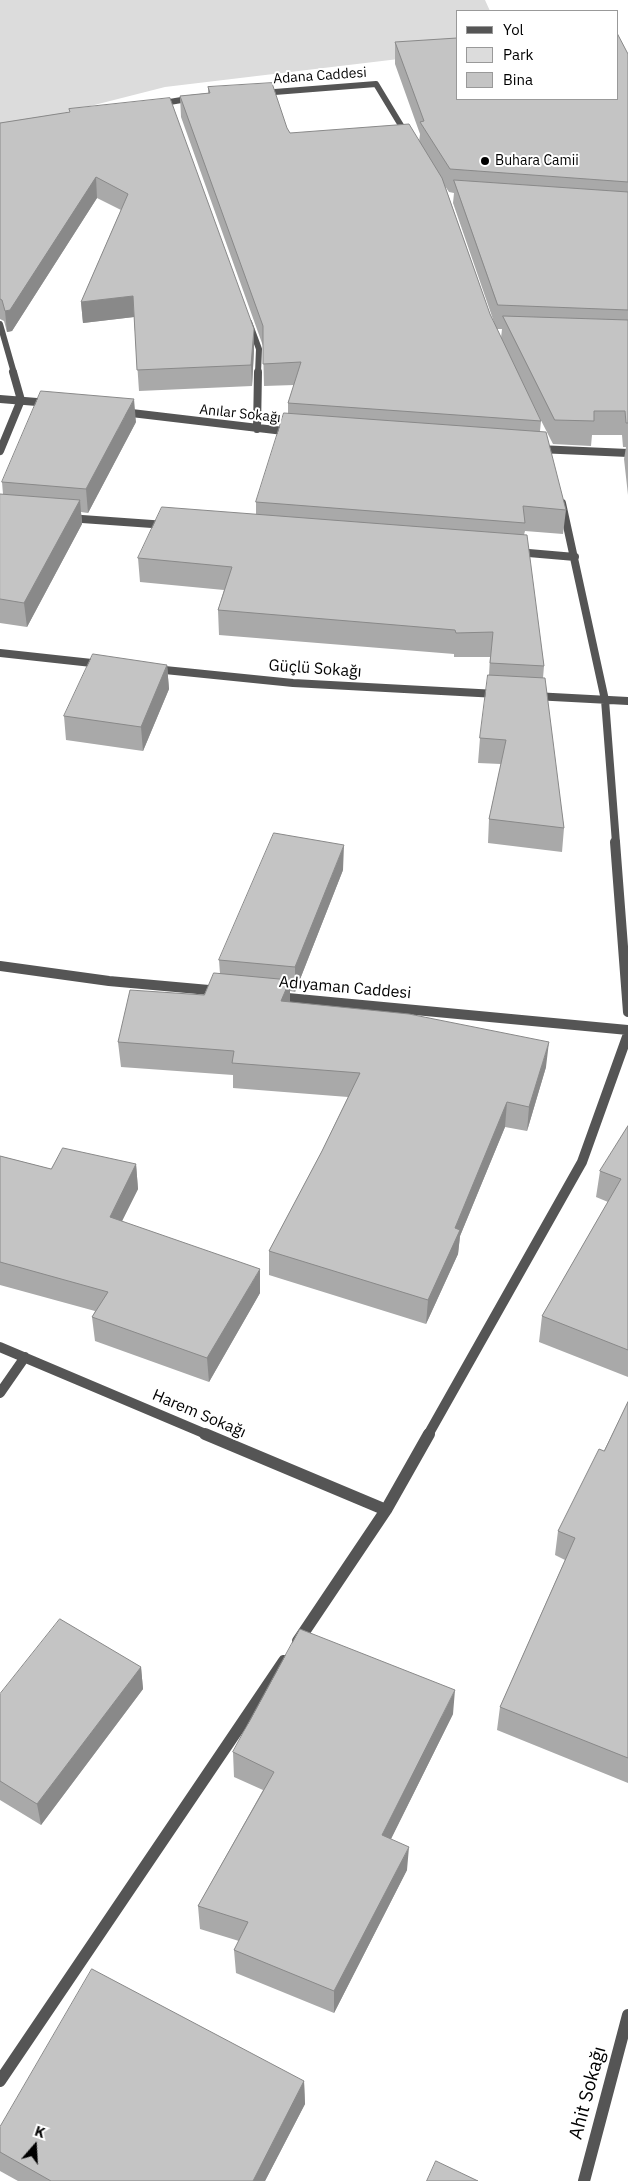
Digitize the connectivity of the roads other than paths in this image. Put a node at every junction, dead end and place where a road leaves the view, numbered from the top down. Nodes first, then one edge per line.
1 (259, 93) edge
2 (200, 97) edge
3 (170, 102) junction
4 (151, 105) edge
5 (173, 111) edge
6 (411, 141) edge
7 (246, 312) edge
8 (0, 324) edge
9 (0, 399) edge
10 (21, 400) junction
11 (60, 404) edge
12 (119, 412) edge
13 (257, 429) junction
14 (305, 433) edge
15 (545, 441) edge
16 (530, 448) edge
17 (549, 450) junction
18 (0, 451) edge
19 (628, 452) edge
20 (551, 459) edge
21 (560, 494) edge
22 (55, 517) edge
23 (172, 526) edge
24 (507, 552) edge
25 (576, 557) junction
26 (0, 653) edge
27 (107, 664) edge
28 (146, 668) edge
29 (507, 694) edge
30 (527, 696) edge
31 (605, 700) junction
32 (628, 701) edge
33 (0, 966) edge
34 (226, 992) edge
35 (266, 996) edge
36 (628, 1012) edge
37 (628, 1030) edge
38 (628, 1034) edge
39 (0, 1347) edge
40 (25, 1357) junction
41 (0, 1393) edge
42 (386, 1510) junction
43 (628, 2015) edge
44 (0, 2081) edge
45 (584, 2181) edge

1 - 6 street, Adana Caddesi
2 - 3 street
3 - 4 street
3 - 5 street
7 - 13 street
8 - 10 street
9 - 10 street
10 - 11 street
10 - 18 street
12 - 13 street, Anılar Sokağı
13 - 14 street, Anılar Sokağı
15 - 17 street
16 - 17 street
17 - 19 street
17 - 20 street
21 - 25 street
22 - 23 street
24 - 25 street
25 - 31 street
26 - 27 street
28 - 29 street, Güçlü Sokağı
30 - 31 street
31 - 32 street
31 - 36 street
33 - 34 street
35 - 37 street, Adıyaman Caddesi
38 - 42 street
39 - 40 street, Harem Sokağı
40 - 41 street
40 - 42 street, Harem Sokağı
42 - 44 street
43 - 45 street, Ahit Sokağı

